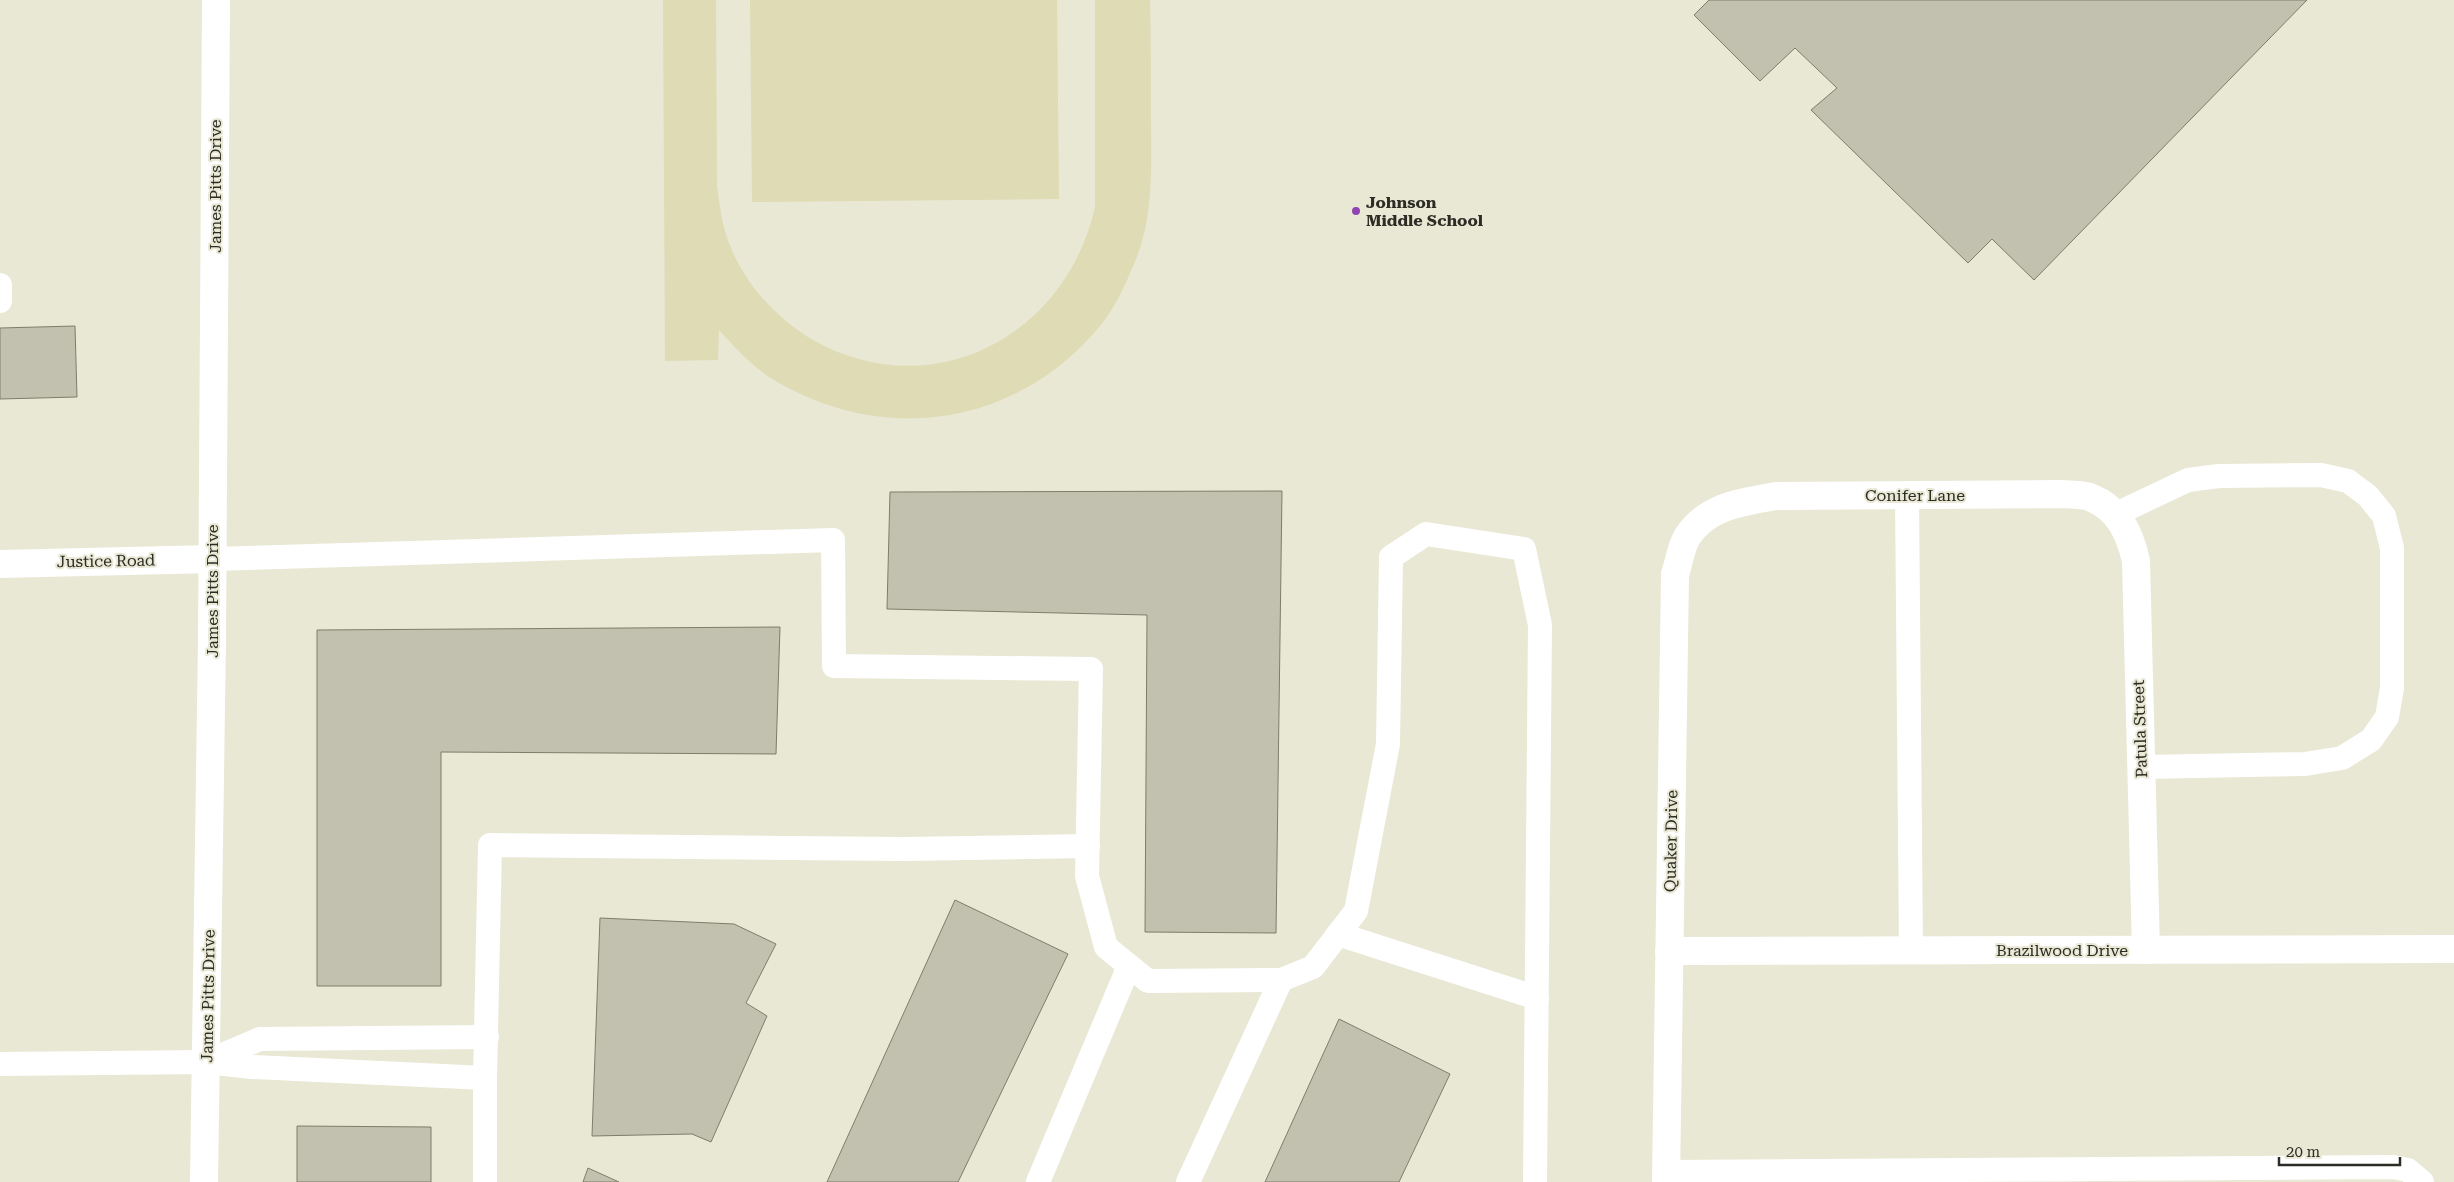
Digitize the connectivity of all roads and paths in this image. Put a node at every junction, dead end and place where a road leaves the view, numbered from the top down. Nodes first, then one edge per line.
1 (216, 0) edge
2 (0, 286) edge
3 (0, 301) edge
4 (1907, 495) junction
5 (1712, 512) joint
6 (2116, 514) junction
7 (213, 559) junction
8 (0, 564) edge
9 (2142, 767) junction
10 (1088, 846) junction
11 (1338, 934) junction
12 (2454, 949) edge
13 (1911, 950) junction
14 (2146, 950) junction
15 (1670, 951) junction
16 (1129, 966) junction
17 (1280, 980) junction
18 (1536, 998) junction
19 (487, 1037) junction
20 (207, 1062) junction
21 (0, 1064) edge
22 (485, 1078) junction
23 (1666, 1177) edge
24 (204, 1182) edge
25 (485, 1182) edge
26 (1038, 1182) edge
27 (1188, 1182) edge
28 (1535, 1182) edge
29 (2422, 1182) edge

1 - 7 street, James Pitts Drive
2 - 3 lane
4 - 5 street, Conifer Lane
4 - 6 street, Conifer Lane
4 - 13 lane
5 - 15 street, Quaker Drive
6 - 9 street, Patula Street
6 - 9 lane
7 - 8 street, Justice Road
7 - 10 lane
7 - 20 street, James Pitts Drive
9 - 14 street, Patula Street
10 - 16 lane
10 - 19 lane
11 - 17 lane
11 - 18 lane
11 - 18 lane
12 - 14 street, Brazilwood Drive
13 - 14 street, Brazilwood Drive
13 - 15 street, Brazilwood Drive
15 - 23 street, Quaker Drive
16 - 17 lane
16 - 26 lane
17 - 27 lane
18 - 28 lane
19 - 20 lane
19 - 22 lane
20 - 21 lane
20 - 22 lane
20 - 24 street, James Pitts Drive
22 - 25 lane
23 - 29 lane

